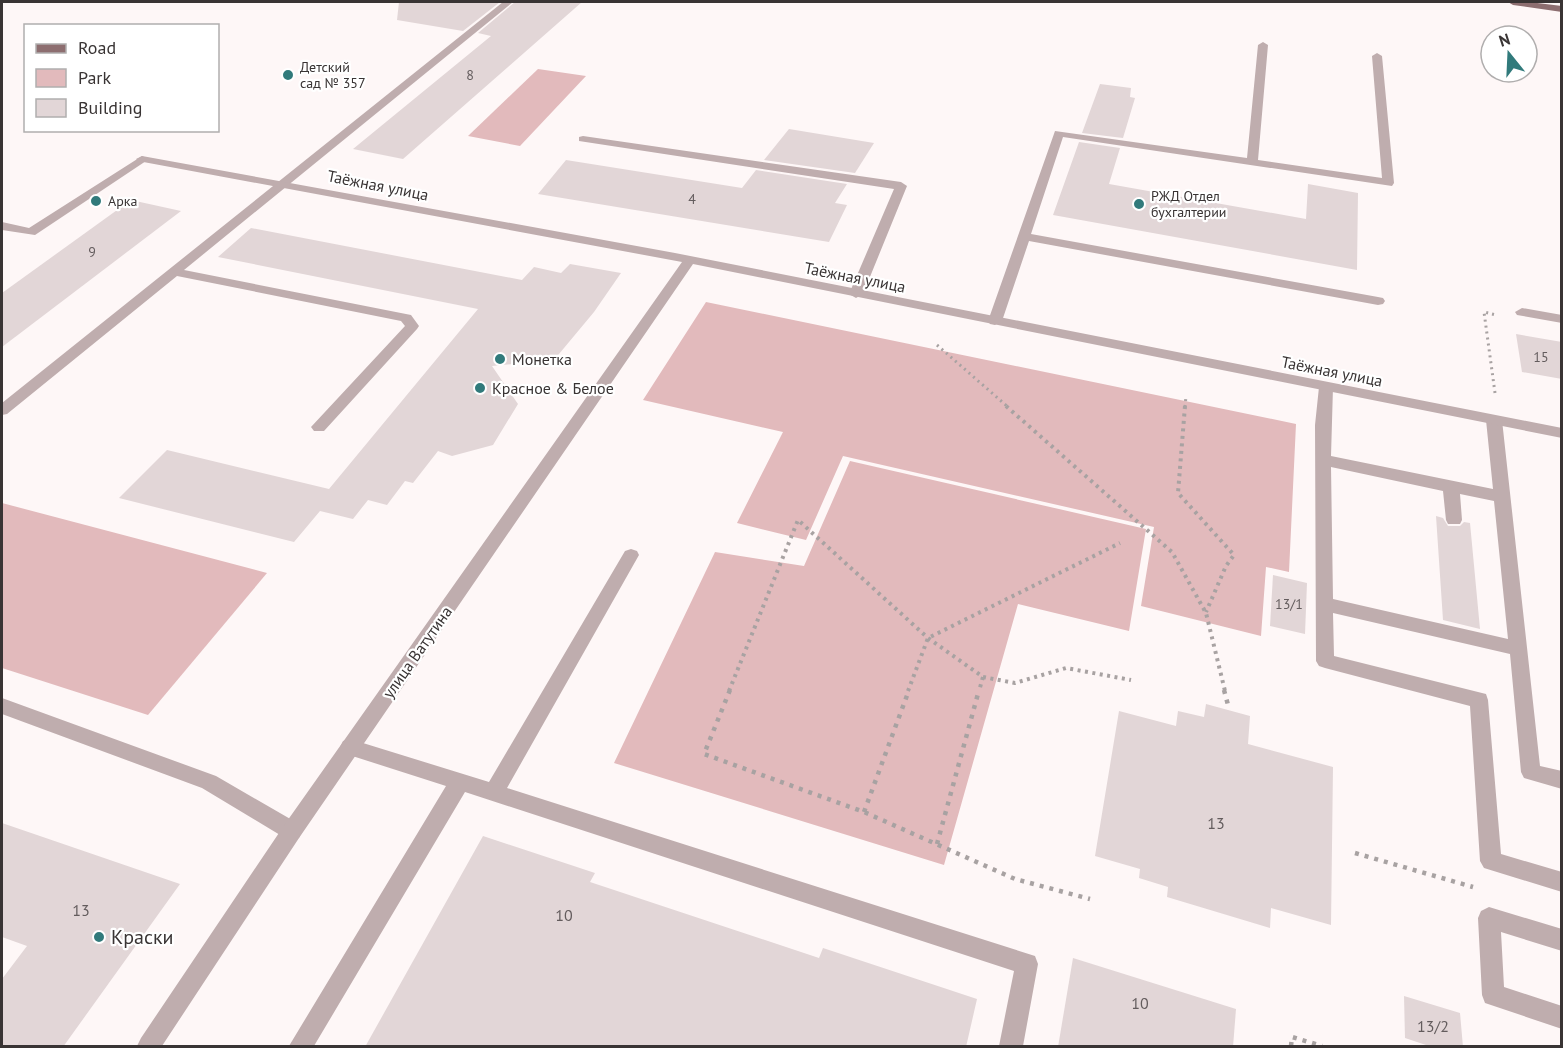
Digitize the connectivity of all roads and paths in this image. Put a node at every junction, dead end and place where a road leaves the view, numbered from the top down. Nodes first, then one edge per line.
1 (508, 2) edge
2 (1513, 2) edge
3 (1562, 9) edge
4 (1263, 45) dead end
5 (1377, 56) dead end
6 (583, 139) dead end
7 (1252, 162) junction
8 (285, 183) junction
9 (2, 226) edge
10 (1024, 236) junction
11 (689, 261) junction
12 (172, 271) junction
13 (856, 294) junction
14 (1378, 301) dead end
15 (1522, 312) dead end
16 (1506, 316) dead end
17 (1562, 319) edge
18 (995, 321) junction
19 (937, 345) dead end
20 (1326, 387) junction
21 (1186, 396) dead end
22 (1495, 397) dead end
23 (2, 410) edge
24 (1494, 420) junction
25 (319, 427) dead end
26 (1562, 433) edge
27 (1323, 460) junction
28 (1451, 487) junction
29 (1502, 497) junction
30 (1454, 520) dead end
31 (1120, 543) dead end
32 (631, 555) dead end
33 (1325, 604) junction
34 (1206, 613) junction
35 (928, 638) junction
36 (1518, 649) junction
37 (983, 677) junction
38 (1131, 680) dead end
39 (1228, 705) dead end
40 (2, 706) edge
41 (350, 747) junction
42 (1562, 780) edge
43 (460, 782) junction
44 (494, 793) junction
45 (864, 812) junction
46 (292, 831) junction
47 (937, 844) junction
48 (1355, 854) dead end
49 (1562, 882) edge
50 (1481, 890) dead end
51 (1090, 899) dead end
52 (1562, 940) edge
53 (1562, 1018) edge
54 (148, 1047) edge
55 (301, 1047) edge
56 (1011, 1047) edge
57 (1291, 1047) edge
58 (1322, 1047) edge

1 - 8 street
2 - 3 main road
4 - 7 street
5 - 7 street
6 - 13 street
7 - 10 street
8 - 9 street, Таёжная улица
8 - 11 street, Таёжная улица
8 - 12 street
10 - 14 street
10 - 18 street
11 - 13 street, Таёжная улица
11 - 41 street, улица Ватутина
12 - 23 street
12 - 25 street
13 - 18 street, Таёжная улица
15 - 17 street
16 - 22 path
18 - 20 street, Таёжная улица
19 - 34 path
20 - 24 street, Таёжная улица
20 - 27 street
21 - 34 path
24 - 26 street, Таёжная улица
24 - 29 street
27 - 28 street
27 - 33 street
28 - 29 street
28 - 30 street
29 - 36 street
31 - 35 path
32 - 44 street
33 - 36 street
33 - 49 street
34 - 39 path
35 - 37 path
35 - 45 path
35 - 45 path
36 - 42 street
37 - 38 path
37 - 47 path
40 - 46 street
41 - 43 street
41 - 46 street, улица Ватутина
43 - 44 street
43 - 55 street
44 - 56 street
45 - 47 path
46 - 54 street, улица Ватутина
47 - 51 path
48 - 50 path
52 - 53 street
57 - 58 path

